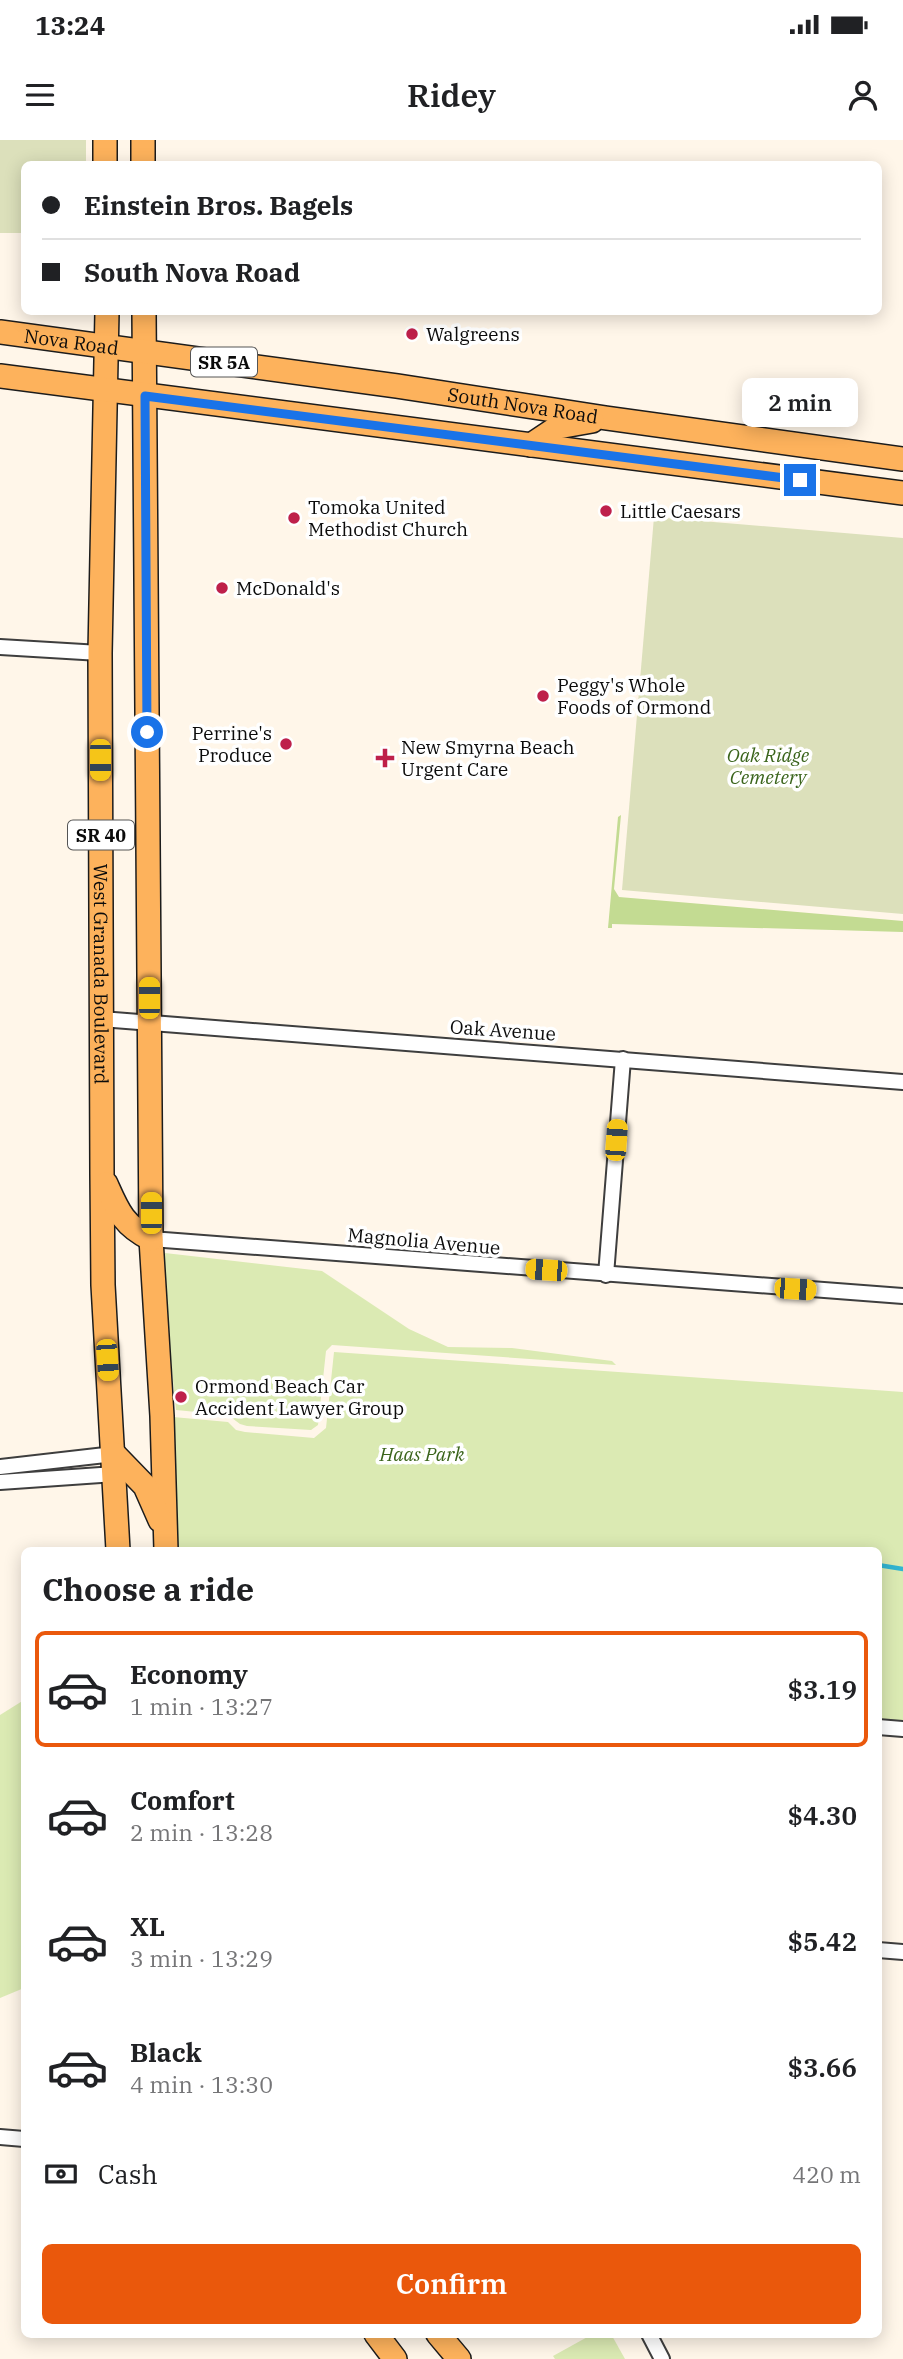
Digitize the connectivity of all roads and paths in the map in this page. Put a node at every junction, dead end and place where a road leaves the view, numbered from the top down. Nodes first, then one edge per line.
1 (105, 140) edge
2 (143, 140) edge
3 (105, 161) edge
4 (143, 161) edge
5 (107, 315) edge
6 (144, 315) edge
7 (0, 332) edge
8 (107, 346) junction
9 (144, 351) junction
10 (0, 376) edge
11 (106, 390) junction
12 (145, 396) junction
13 (606, 418) junction
14 (531, 445) junction
15 (903, 459) edge
16 (903, 494) edge
17 (0, 647) edge
18 (100, 653) junction
19 (101, 1019) junction
20 (150, 1023) junction
21 (623, 1059) junction
22 (903, 1082) edge
23 (102, 1174) junction
24 (151, 1238) junction
25 (606, 1275) junction
26 (903, 1296) edge
27 (114, 1464) junction
28 (0, 1467) edge
29 (0, 1482) edge
30 (166, 1542) edge
31 (118, 1547) edge
32 (882, 1727) edge
33 (903, 1729) edge
34 (882, 1950) edge
35 (903, 1952) edge
36 (0, 2137) edge
37 (21, 2138) edge
38 (379, 2338) edge
39 (441, 2338) edge
40 (651, 2338) edge
41 (395, 2359) edge
42 (459, 2359) edge
43 (662, 2359) edge

1 - 3 main road
2 - 4 main road
5 - 8 main road, West Granada Boulevard / SR 40
6 - 9 main road, SR 40
7 - 8 main road, Nova Road / SR 5A
8 - 9 main road, Nova Road / SR 5A
8 - 11 main road, West Granada Boulevard / SR 40
9 - 12 main road, SR 40
9 - 13 main road, South Nova Road / SR 5A
10 - 11 main road, SR 5A
11 - 12 main road, South Nova Road / SR 5A
11 - 18 main road, West Granada Boulevard / SR 40
12 - 14 main road, South Nova Road / SR 5A
12 - 20 main road, SR 40
13 - 14 main road
13 - 15 main road, South Nova Road / SR 5A
14 - 16 main road, South Nova Road / SR 5A
17 - 18 street
18 - 19 main road, West Granada Boulevard / SR 40
19 - 20 street, Oak Avenue
19 - 23 main road, West Granada Boulevard / SR 40
20 - 21 street, Oak Avenue
20 - 24 main road, SR 40
21 - 22 street, Oak Avenue
21 - 25 street
23 - 24 main road
23 - 27 main road, West Granada Boulevard / SR 40
24 - 25 street, Magnolia Avenue
24 - 30 main road, SR 40
25 - 26 street, Magnolia Avenue
27 - 28 street
27 - 29 street
27 - 30 main road
27 - 31 main road, West Granada Boulevard / SR 40
32 - 33 street
34 - 35 street
36 - 37 street
38 - 41 main road
39 - 42 main road
40 - 43 street

